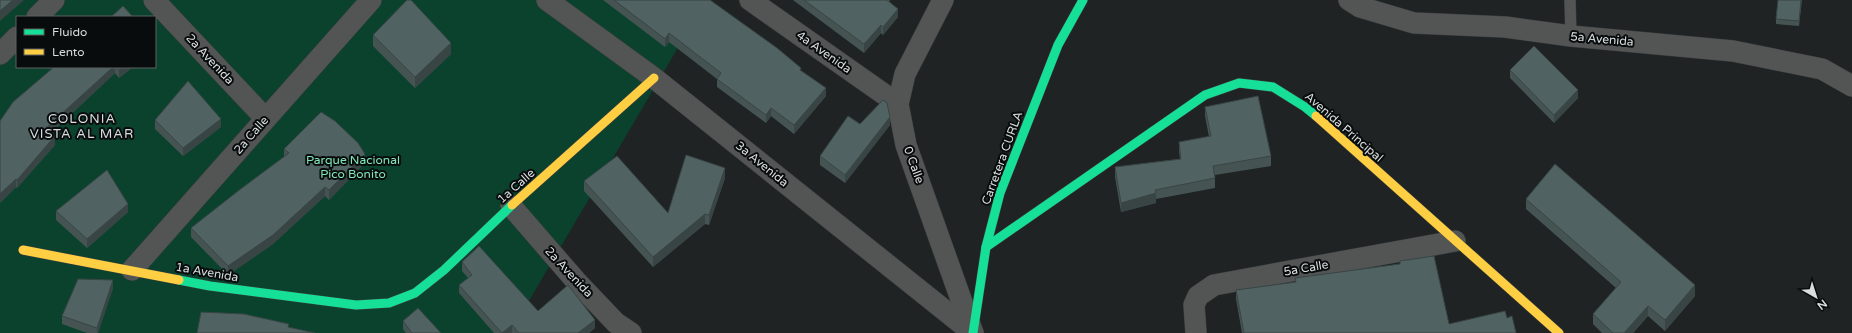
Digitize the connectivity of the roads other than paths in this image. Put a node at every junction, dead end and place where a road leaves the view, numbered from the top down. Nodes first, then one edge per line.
1 (54, 0) edge
2 (154, 0) edge
3 (371, 0) edge
4 (547, 0) edge
5 (750, 0) edge
6 (943, 0) edge
7 (1084, 0) edge
8 (1349, 0) edge
9 (1570, 0) edge
10 (38, 16) edge
11 (1571, 36) junction
12 (16, 38) edge
13 (0, 54) edge
14 (654, 78) junction
15 (1852, 86) edge
16 (898, 104) junction
17 (265, 118) junction
18 (511, 206) junction
19 (1455, 241) junction
20 (986, 247) junction
21 (23, 250) dead end
22 (132, 270) junction
23 (389, 304) joint
24 (618, 330) edge
25 (973, 333) edge
26 (1196, 333) edge
27 (1559, 333) edge

1 - 10 street
2 - 17 street, 2a Avenida
3 - 17 street, 2a Calle
4 - 14 street, 3a Avenida
5 - 16 street, 4a Avenida
6 - 16 street, 0 Calle
7 - 20 street, Carretera CURLA
8 - 11 street, 5a Avenida
9 - 11 lane
11 - 15 street, 5a Avenida
12 - 13 street
14 - 18 street, 1a Calle
14 - 25 street, 3a Avenida
16 - 25 street, 0 Calle
17 - 22 street, 2a Calle
18 - 23 street, 1a Calle
18 - 24 street, 2a Avenida
19 - 20 street, Avenida Principal
19 - 26 street, 5a Calle
19 - 27 street, Avenida Principal
20 - 25 street, Carretera CURLA
21 - 22 street, 1a Avenida
22 - 23 street, 1a Avenida

